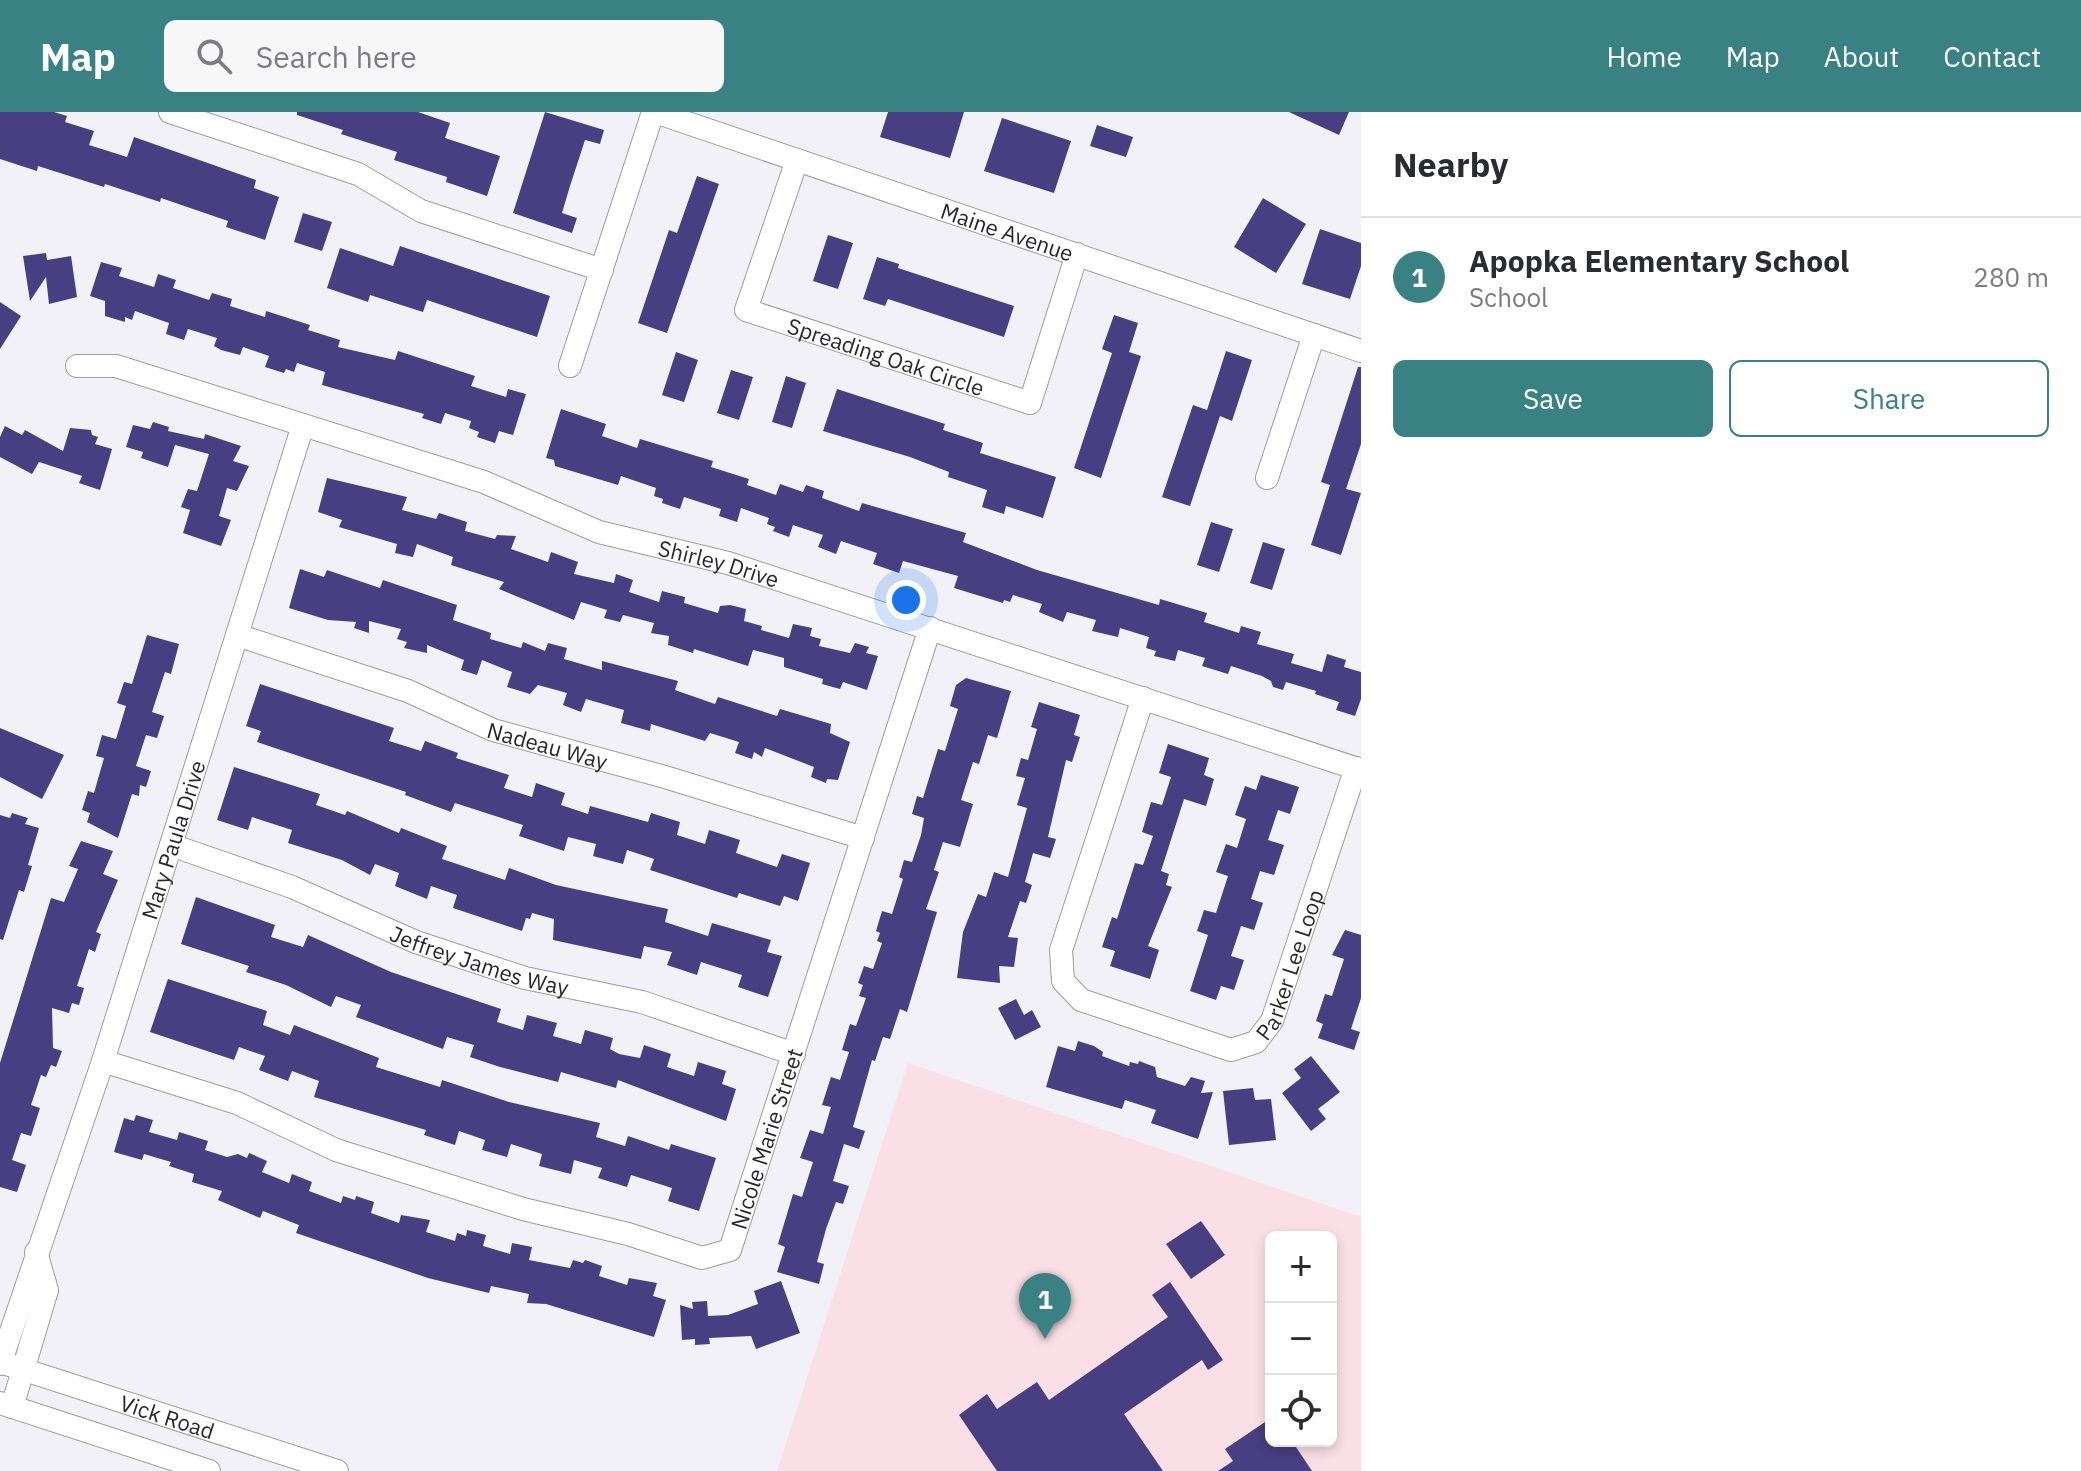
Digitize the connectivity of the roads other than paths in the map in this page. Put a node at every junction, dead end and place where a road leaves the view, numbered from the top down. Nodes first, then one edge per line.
1 (170, 112) edge
2 (654, 112) edge
3 (797, 160) junction
4 (1077, 254) junction
5 (602, 270) junction
6 (1314, 335) junction
7 (1361, 351) edge
8 (77, 366) dead end
9 (570, 366) dead end
10 (303, 425) junction
11 (1267, 478) dead end
12 (930, 628) junction
13 (237, 635) junction
14 (1143, 698) junction
15 (1358, 769) edge
16 (863, 838) junction
17 (171, 845) junction
18 (794, 1054) junction
19 (103, 1061) junction
20 (36, 1252) junction
21 (0, 1363) edge
22 (26, 1370) junction
23 (6, 1405) edge
24 (209, 1471) edge
25 (337, 1471) edge

1 - 5 street
2 - 3 street, Maine Avenue
2 - 5 street
3 - 4 street, Maine Avenue
3 - 4 street, Spreading Oak Circle
4 - 6 street, Maine Avenue
5 - 9 street
6 - 7 street, Maine Avenue
6 - 11 street
8 - 10 street, Shirley Drive
10 - 12 street, Shirley Drive
10 - 13 street, Mary Paula Drive
12 - 14 street, Shirley Drive
12 - 16 street, Nicole Marie Street
13 - 16 street, Nadeau Way
13 - 17 street, Mary Paula Drive
14 - 15 street, Shirley Drive
14 - 15 street, Parker Lee Loop
16 - 18 street, Nicole Marie Street
17 - 18 street, Jeffrey James Way
17 - 19 street, Mary Paula Drive
18 - 19 street, Nicole Marie Street
19 - 20 street, Mary Paula Drive
20 - 21 street, Mary Paula Drive
20 - 22 street
21 - 22 street, Vick Road
22 - 23 street
22 - 25 street, Vick Road
23 - 24 street, Vick Road

